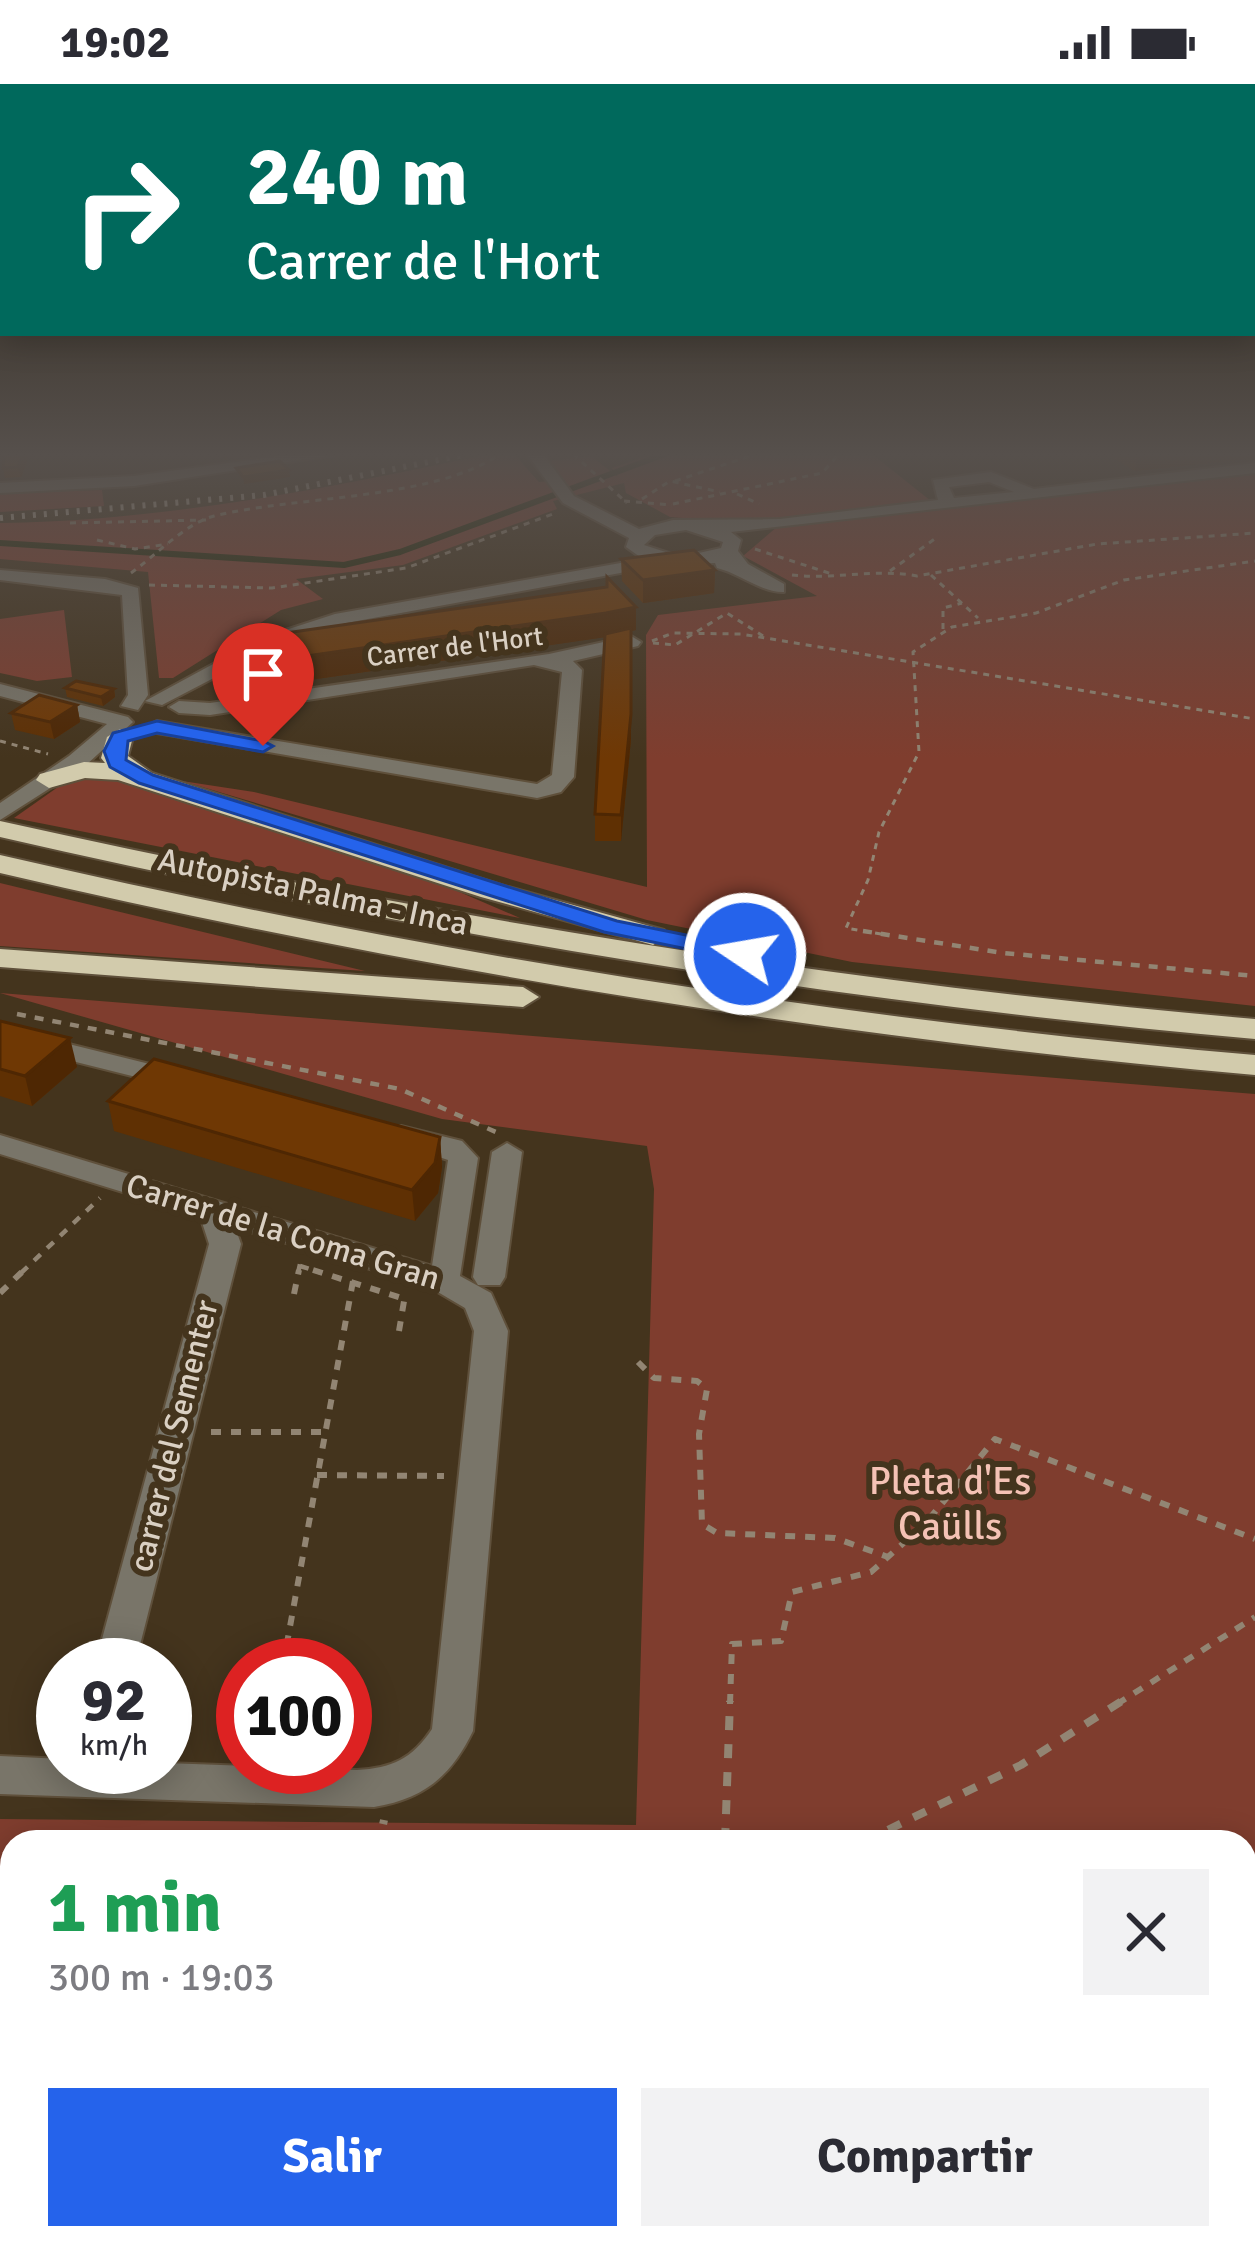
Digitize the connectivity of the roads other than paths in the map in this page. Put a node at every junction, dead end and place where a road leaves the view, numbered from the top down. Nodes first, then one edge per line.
1 (629, 555) edge
2 (658, 555) edge
3 (713, 555) edge
4 (736, 555) edge
5 (667, 560) junction
6 (698, 561) junction
7 (748, 570) junction
8 (592, 574) junction
9 (0, 575) edge
10 (778, 588) dead end
11 (631, 642) edge
12 (553, 659) junction
13 (0, 690) edge
14 (142, 710) junction
15 (152, 727) junction
16 (146, 779) junction
17 (42, 785) junction
18 (0, 814) edge
19 (0, 829) edge
20 (0, 864) edge
21 (0, 958) edge
22 (943, 998) junction
23 (1255, 1029) edge
24 (0, 1035) edge
25 (998, 1042) junction
26 (1255, 1065) edge
27 (205, 1086) edge
28 (364, 1126) edge
29 (0, 1144) edge
30 (507, 1152) road end
31 (213, 1209) junction
32 (489, 1277) dead end
33 (442, 1280) junction
34 (122, 1638) edge
35 (36, 1773) edge
36 (0, 1775) edge
37 (192, 1781) edge

1 - 8 street
2 - 5 street
3 - 6 street
4 - 7 street
5 - 6 street
5 - 8 street
6 - 7 street
7 - 10 street
8 - 14 street
9 - 14 street
11 - 12 street
12 - 14 street, Carrer de l'Hort
12 - 15 street, Carrer de l'Hort
13 - 14 street
14 - 15 street
14 - 15 street
14 - 16 highway
14 - 17 street
16 - 17 highway
16 - 22 highway
17 - 18 street
19 - 22 highway, Autopista Palma - Inca
20 - 25 highway, Autopista Palma - Inca
21 - 25 highway
22 - 23 highway, Autopista Palma - Inca
24 - 27 street
25 - 26 highway, Autopista Palma - Inca
28 - 33 street
29 - 31 street, Carrer de la Coma Gran
30 - 32 street
31 - 33 street, Carrer de la Coma Gran
31 - 34 street, carrer del Sementer
33 - 37 street, Carrer de la Coma Gran
35 - 36 street

